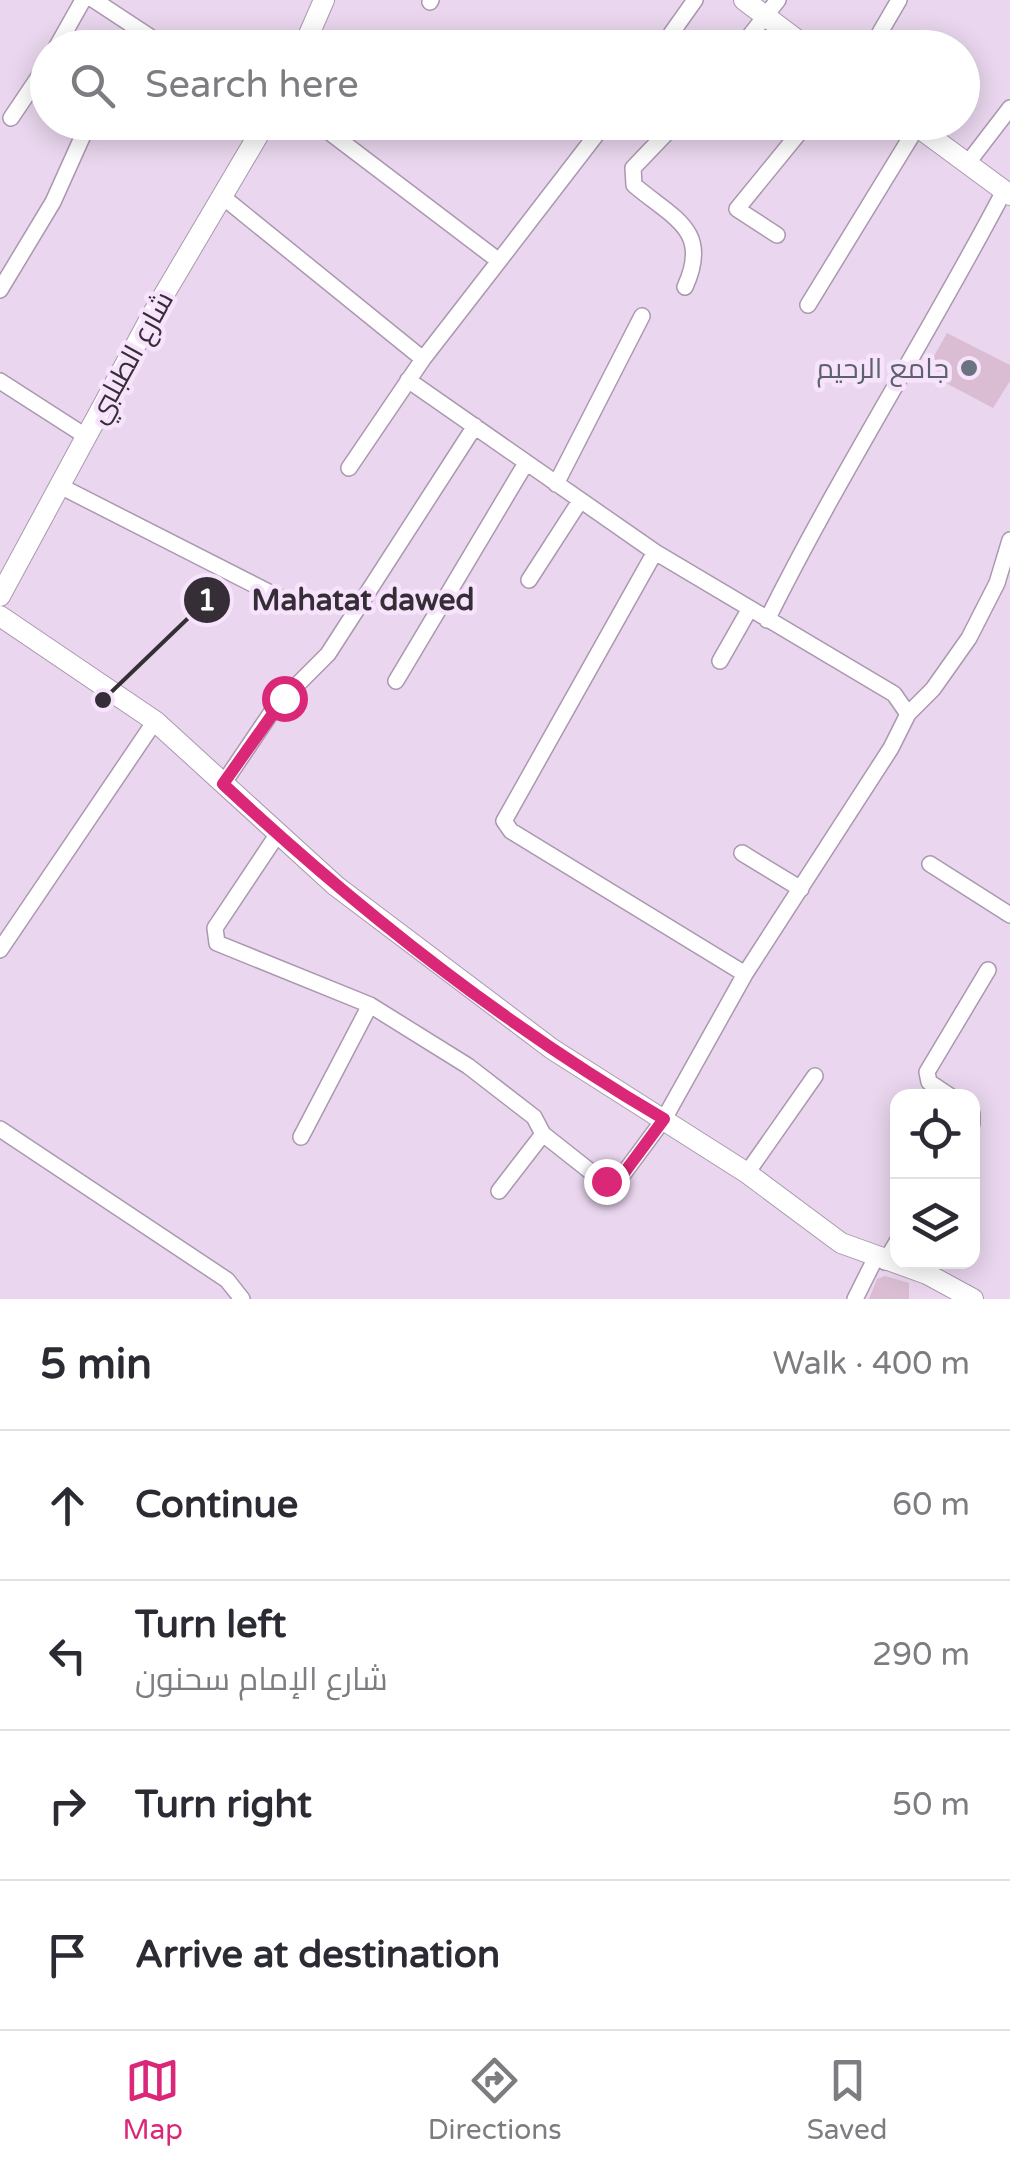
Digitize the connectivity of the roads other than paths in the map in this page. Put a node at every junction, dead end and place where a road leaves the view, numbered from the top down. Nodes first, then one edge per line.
1 (82, 0) edge
2 (94, 0) edge
3 (324, 0) edge
4 (696, 0) edge
5 (744, 0) edge
6 (899, 0) edge
7 (772, 8) edge
8 (66, 30) edge
9 (138, 30) edge
10 (310, 30) edge
11 (674, 30) edge
12 (754, 30) edge
13 (792, 30) edge
14 (882, 30) edge
15 (30, 90) edge
16 (1010, 108) edge
17 (11, 118) dead end
18 (81, 140) edge
19 (256, 140) edge
20 (340, 140) edge
21 (592, 140) edge
22 (659, 140) edge
23 (793, 140) edge
24 (905, 140) edge
25 (934, 140) edge
26 (967, 164) junction
27 (1007, 193) edge
28 (223, 198) junction
29 (776, 236) dead end
30 (499, 261) junction
31 (685, 286) dead end
32 (0, 290) edge
33 (808, 306) dead end
34 (642, 316) dead end
35 (423, 359) junction
36 (408, 380) junction
37 (0, 381) edge
38 (474, 426) junction
39 (87, 436) junction
40 (526, 463) junction
41 (348, 468) dead end
42 (556, 484) junction
43 (60, 486) junction
44 (580, 501) junction
45 (1010, 540) edge
46 (656, 552) junction
47 (530, 580) dead end
48 (0, 596) edge
49 (288, 602) dead end
50 (750, 610) junction
51 (0, 616) edge
52 (766, 620) junction
53 (720, 661) dead end
54 (396, 681) dead end
55 (908, 714) junction
56 (155, 721) junction
57 (223, 784) junction
58 (278, 835) junction
59 (742, 853) dead end
60 (930, 864) dead end
61 (801, 889) junction
62 (1010, 915) edge
63 (0, 950) edge
64 (988, 970) dead end
65 (745, 974) junction
66 (370, 1005) junction
67 (815, 1076) dead end
68 (940, 1089) edge
69 (664, 1119) junction
70 (0, 1128) edge
71 (543, 1134) junction
72 (300, 1138) dead end
73 (747, 1173) junction
74 (499, 1190) dead end
75 (890, 1249) edge
76 (880, 1260) junction
77 (242, 1299) edge
78 (855, 1299) edge
79 (973, 1299) edge

1 - 8 street
2 - 9 street
3 - 10 street
4 - 11 street
5 - 7 street
6 - 14 street
7 - 12 street
7 - 13 street
15 - 17 street
16 - 26 street
18 - 32 street
19 - 28 street, شارع الطبلبي
20 - 30 street
21 - 30 street
22 - 31 street
23 - 29 street
24 - 33 street
25 - 26 street
26 - 27 street
27 - 52 street
28 - 35 street
28 - 39 street, شارع الطبلبي
30 - 35 street
34 - 42 street
35 - 36 street
36 - 38 street
36 - 41 street
37 - 39 street
38 - 40 street
38 - 57 street
39 - 43 street, شارع الطبلبي
40 - 42 street
40 - 54 street
42 - 44 street
43 - 48 street, شارع الطبلبي
43 - 49 street
44 - 46 street
44 - 47 street
45 - 55 street
46 - 50 street
46 - 65 street
50 - 52 street
50 - 53 street
51 - 56 street
52 - 55 street
55 - 61 street
56 - 57 street
56 - 63 street
57 - 58 street
58 - 66 street
58 - 69 street
59 - 61 street
60 - 62 street
61 - 65 street
64 - 68 street
65 - 69 street
66 - 71 street
66 - 72 street
67 - 73 street
69 - 71 street
69 - 73 street
70 - 77 street
71 - 74 street
73 - 76 street
75 - 76 street
76 - 78 street
76 - 79 street

